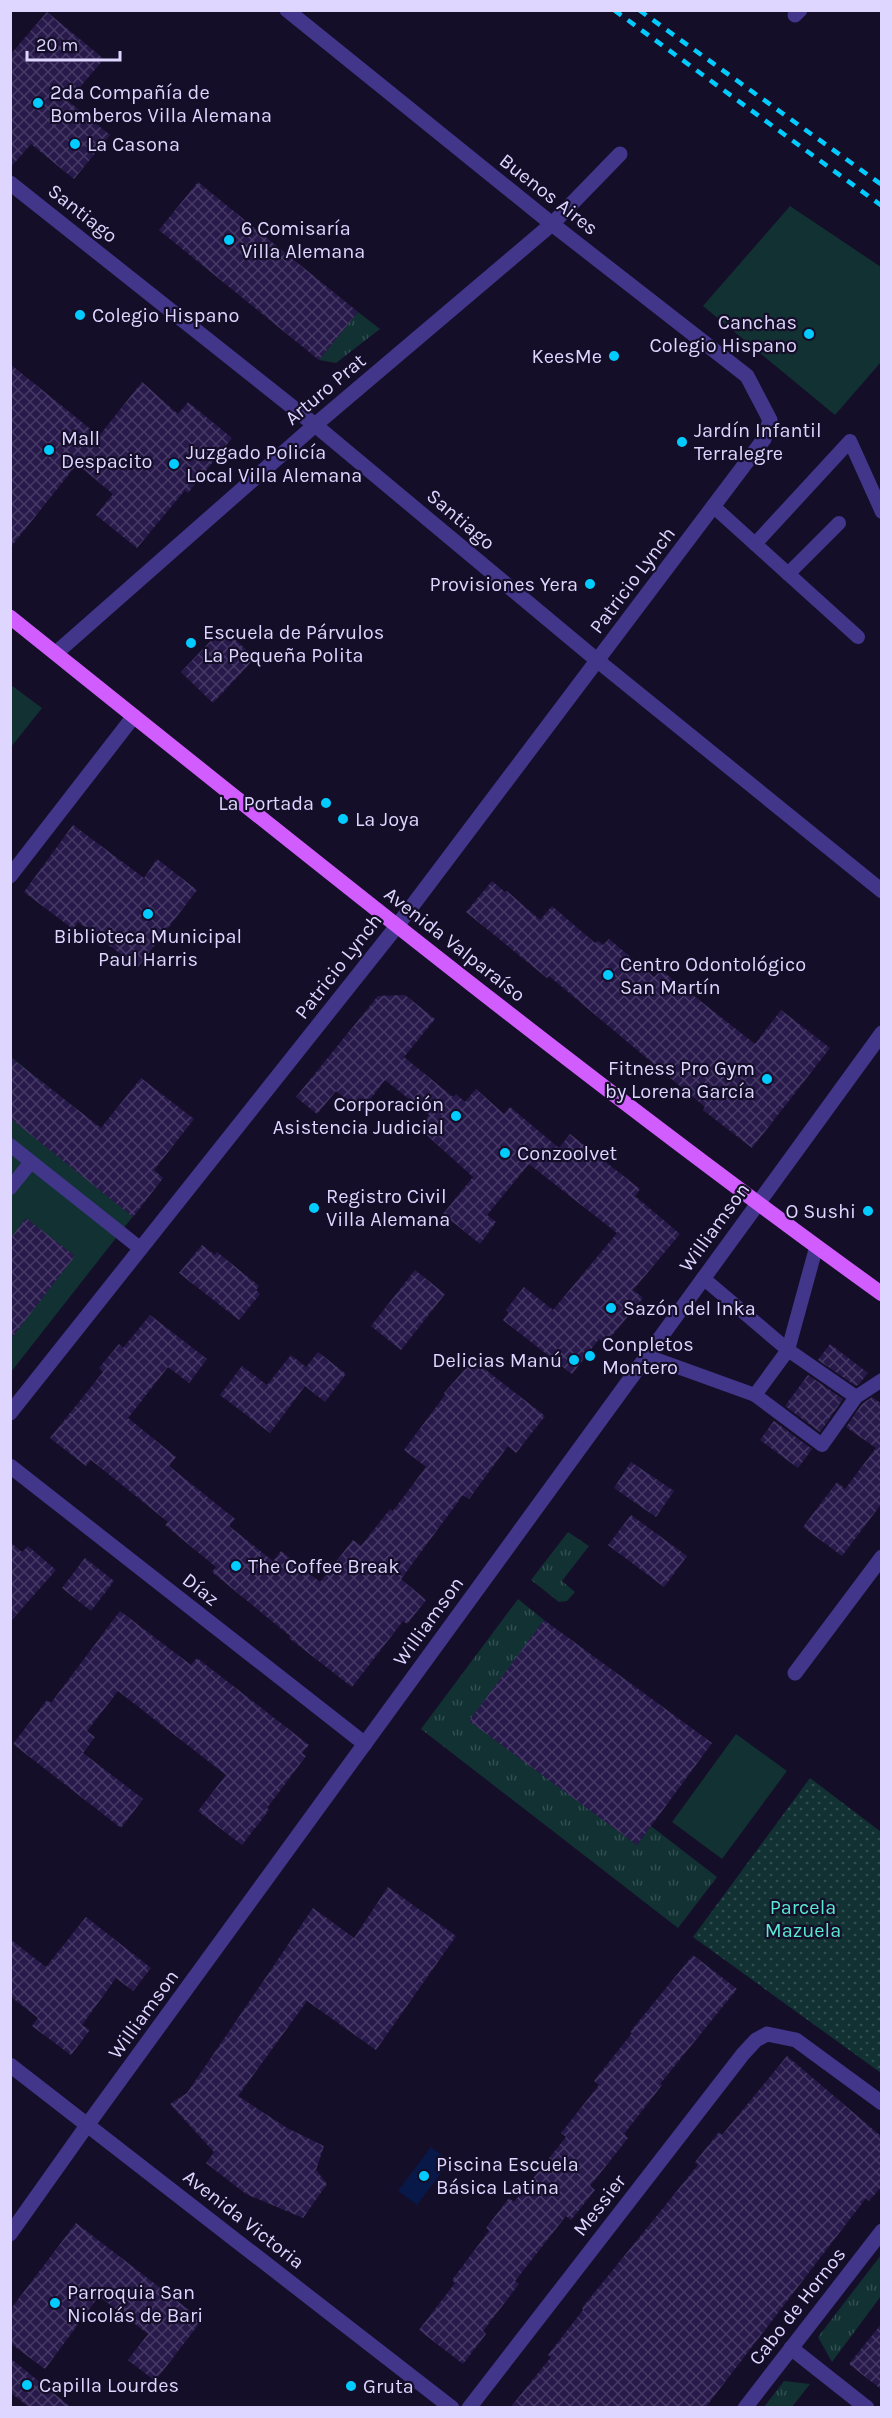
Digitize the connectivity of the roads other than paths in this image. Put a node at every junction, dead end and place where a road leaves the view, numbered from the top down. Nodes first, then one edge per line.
1 (287, 10) edge
2 (620, 154) dead end
3 (10, 183) edge
4 (552, 224) junction
5 (770, 420) joint
6 (315, 425) junction
7 (713, 506) junction
8 (882, 512) edge
9 (839, 523) dead end
10 (755, 544) junction
11 (788, 574) junction
12 (10, 617) edge
13 (858, 637) dead end
14 (56, 653) junction
15 (598, 661) junction
16 (134, 716) junction
17 (10, 876) edge
18 (882, 891) edge
19 (397, 926) junction
20 (882, 1033) edge
21 (10, 1145) edge
22 (31, 1162) junction
23 (10, 1188) edge
24 (757, 1204) junction
25 (816, 1248) junction
26 (141, 1249) junction
27 (703, 1278) junction
28 (882, 1294) edge
29 (788, 1350) junction
30 (646, 1356) junction
31 (882, 1380) edge
32 (755, 1395) junction
33 (856, 1397) junction
34 (10, 1413) edge
35 (10, 1466) edge
36 (882, 1557) edge
37 (795, 1673) dead end
38 (364, 1744) junction
39 (10, 2065) edge
40 (882, 2103) edge
41 (88, 2124) junction
42 (882, 2231) edge
43 (10, 2234) edge
44 (791, 2348) junction
45 (452, 2408) edge
46 (469, 2408) edge
47 (745, 2408) edge
48 (867, 2408) edge

1 - 4 street, Buenos Aires
2 - 4 street, Arturo Prat
3 - 6 street, Santiago
4 - 5 street, Buenos Aires
4 - 6 street, Arturo Prat
5 - 7 street, Patricio Lynch
6 - 14 street, Arturo Prat
6 - 15 street, Santiago
7 - 10 lane
7 - 15 street, Patricio Lynch
8 - 10 lane
9 - 11 lane
10 - 11 lane
11 - 13 lane
12 - 14 main road, Avenida Valparaíso
14 - 16 main road, Avenida Valparaíso
15 - 18 street, Santiago
15 - 19 street, Patricio Lynch
16 - 17 street
16 - 19 main road, Avenida Valparaíso
19 - 24 main road, Avenida Valparaíso
19 - 26 street, Patricio Lynch
20 - 24 street, Williamson
21 - 22 lane
22 - 23 lane
22 - 26 lane
24 - 25 main road, Avenida Valparaíso
24 - 27 street, Williamson
25 - 28 main road, Avenida Valparaíso
25 - 29 lane
26 - 34 street, Patricio Lynch
27 - 29 lane
27 - 30 street, Williamson
29 - 32 lane
29 - 33 lane
30 - 32 lane
30 - 38 street, Williamson
31 - 33 lane
32 - 33 lane
35 - 38 street, Díaz
36 - 37 street
38 - 41 street, Williamson
39 - 41 street, Avenida Victoria
40 - 46 street, Messier
41 - 43 street, Williamson
41 - 45 street, Avenida Victoria
42 - 44 street, Cabo de Hornos
44 - 47 street, Cabo de Hornos
44 - 48 street

